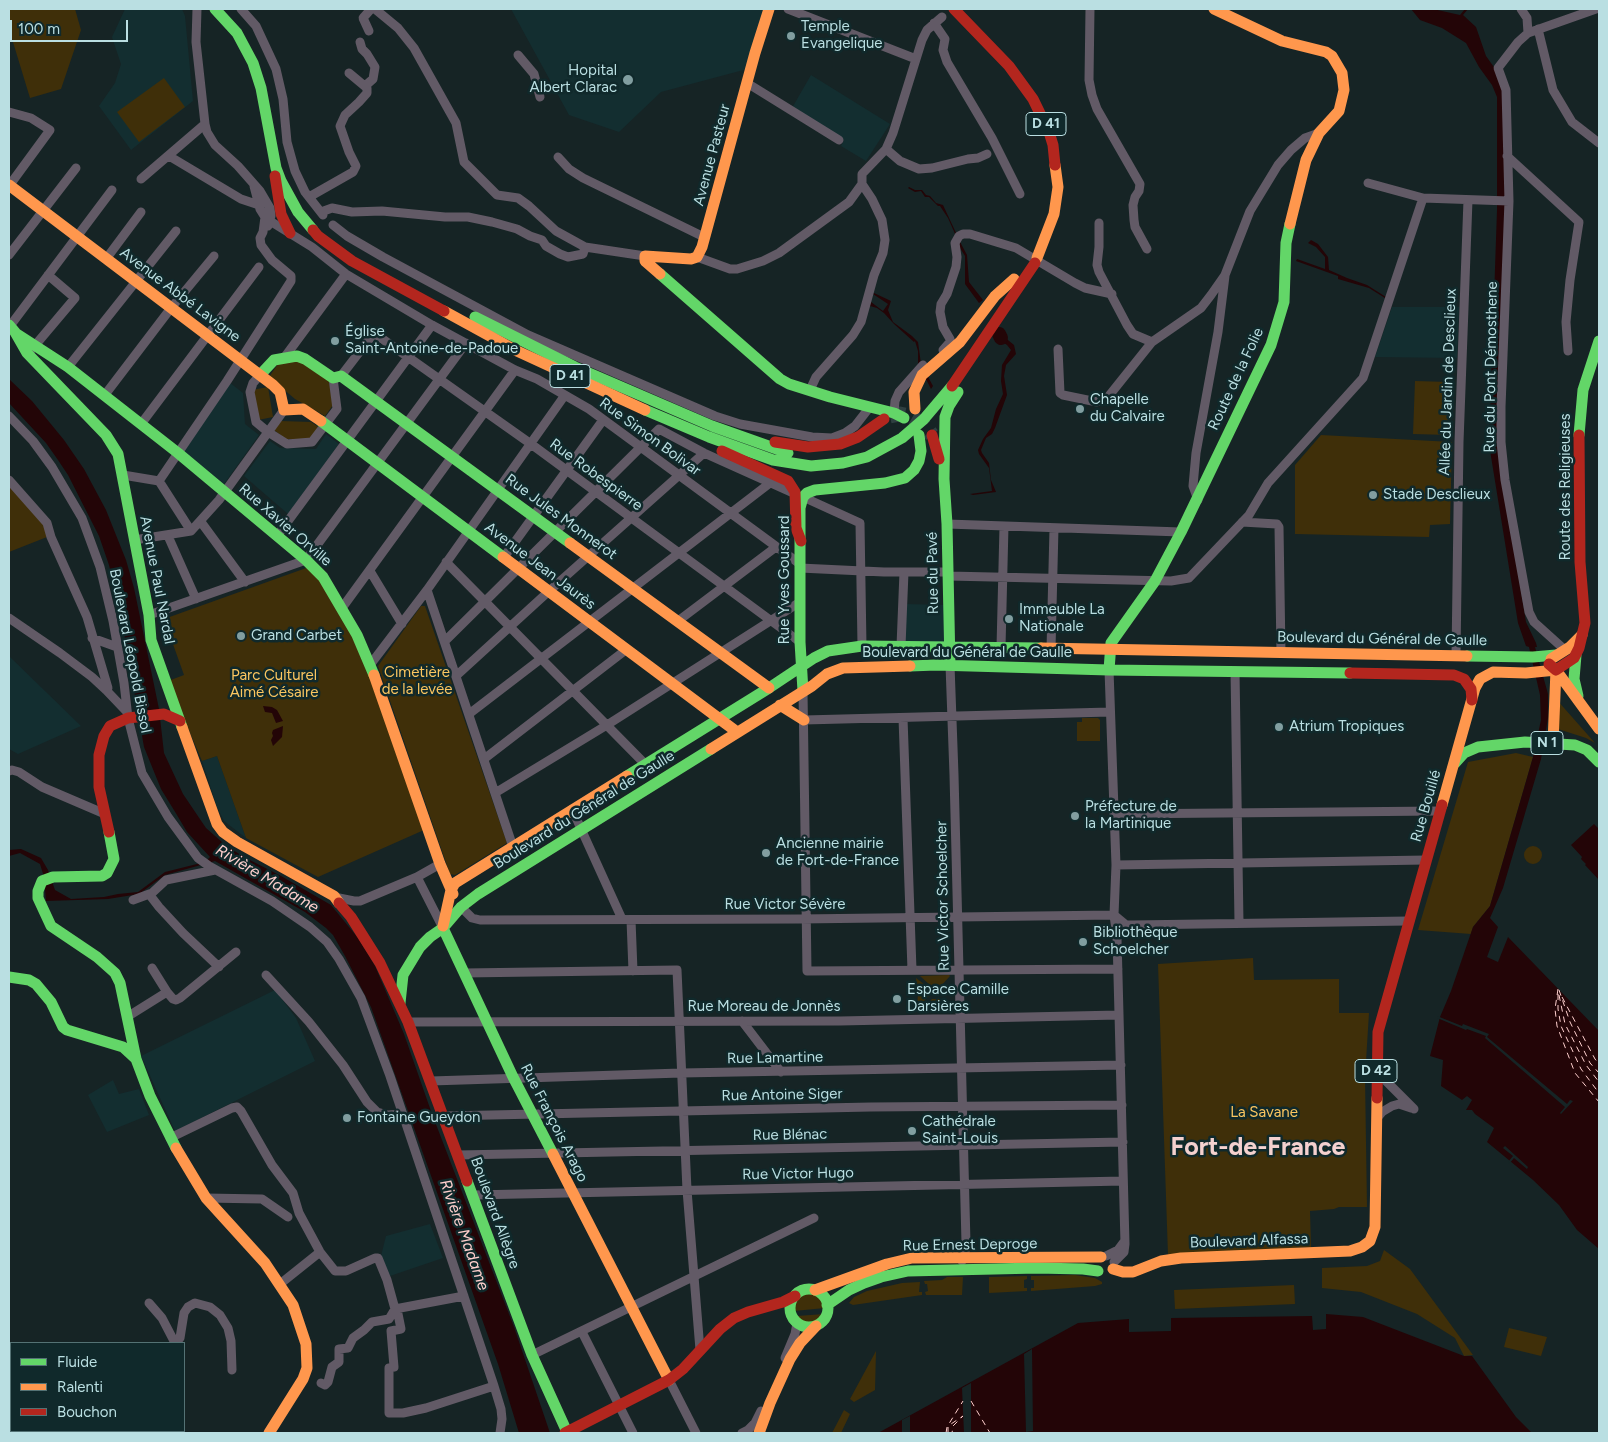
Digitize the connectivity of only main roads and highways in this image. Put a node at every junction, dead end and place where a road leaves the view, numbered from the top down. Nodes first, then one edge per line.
1 (215, 9) edge
2 (228, 9) edge
3 (770, 9) edge
4 (1214, 9) edge
5 (942, 13) edge
6 (956, 15) edge
7 (271, 145) junction
8 (9, 186) edge
9 (290, 233) road end
10 (1032, 258) junction
11 (1014, 278) junction
12 (1015, 292) junction
13 (11, 328) edge
14 (1599, 341) edge
15 (260, 374) junction
16 (944, 389) junction
17 (641, 394) junction
18 (632, 405) junction
19 (915, 409) dead end
20 (325, 424) joint
21 (777, 430) road end
22 (919, 435) dead end
23 (932, 435) tunnel mouth
24 (808, 447) junction
25 (841, 459) junction
26 (944, 479) junction
27 (802, 495) junction
28 (950, 646) junction
29 (1108, 648) junction
30 (1566, 653) junction
31 (1533, 657) junction
32 (1546, 663) junction
33 (950, 665) junction
34 (1038, 667) junction
35 (801, 668) junction
36 (1109, 670) junction
37 (1556, 670) junction
38 (1536, 672) junction
39 (785, 678) junction
40 (769, 688) junction
41 (799, 694) junction
42 (1472, 700) junction
43 (1580, 702) junction
44 (174, 703) junction
45 (780, 706) junction
46 (164, 714) junction
47 (719, 719) junction
48 (804, 720) road end
49 (180, 721) junction
50 (1465, 724) junction
51 (1599, 729) edge
52 (737, 732) junction
53 (1553, 743) junction
54 (1488, 745) junction
55 (1599, 762) edge
56 (1453, 766) junction
57 (576, 807) junction
58 (586, 827) junction
59 (451, 890) junction
60 (334, 896) joint
61 (461, 907) junction
62 (443, 928) junction
63 (380, 963) junction
64 (403, 975) junction
65 (9, 977) edge
66 (400, 1003) junction
67 (128, 1021) junction
68 (110, 1042) junction
69 (136, 1059) junction
70 (1375, 1227) joint
71 (1108, 1261) junction
72 (815, 1290) junction
73 (795, 1296) junction
74 (827, 1305) junction
75 (816, 1326) junction
76 (669, 1380) junction
77 (269, 1433) edge
78 (566, 1433) edge
79 (759, 1433) edge

1 - 7 main road, D 41
2 - 17 main road, D 41
3 - 24 main road, Avenue Pasteur
4 - 29 main road, Route de la Folie
5 - 6 main road, D 41
6 - 10 main road, D 41
7 - 9 main road
7 - 18 main road, D 41
8 - 15 main road, Avenue Abbé Lavigne
10 - 11 main road, D 41
10 - 12 main road, D 41
11 - 16 main road, D 41
11 - 19 main road
12 - 16 main road, D 41
12 - 26 main road
13 - 44 main road, Avenue Paul Nardal
13 - 59 main road, Rue Xavier Orville
14 - 30 main road, Route des Religieuses
15 - 20 main road, Avenue Abbé Lavigne
15 - 40 main road, Rue Jules Monnerot
16 - 25 main road, D 41
17 - 24 main road
17 - 25 main road, D 41
18 - 25 main road, D 41
18 - 27 main road
20 - 47 main road, Avenue Jean Jaurès
21 - 24 main road
22 - 27 main road
23 - 26 main road
26 - 28 main road, Rue du Pavé
27 - 35 main road, Rue Yves Goussard
28 - 29 main road, Boulevard du Général de Gaulle
28 - 33 main road, Rue du Pavé
28 - 35 main road, Boulevard du Général de Gaulle
29 - 31 main road, Boulevard du Général de Gaulle
29 - 34 main road
29 - 36 main road
30 - 31 main road, Boulevard du Général de Gaulle
30 - 32 main road
30 - 37 main road
30 - 43 main road
31 - 32 main road
32 - 37 main road
32 - 38 main road
33 - 34 main road, Boulevard du Général de Gaulle
33 - 41 main road, Boulevard du Général de Gaulle
34 - 36 main road, Boulevard du Général de Gaulle
35 - 39 main road, Boulevard du Général de Gaulle
35 - 41 main road, Rue Yves Goussard
36 - 42 main road, Boulevard du Général de Gaulle
37 - 38 main road
37 - 43 main road
37 - 53 main road
38 - 42 main road
39 - 40 main road, Boulevard du Général de Gaulle
39 - 41 main road
40 - 47 main road, Boulevard du Général de Gaulle
41 - 45 main road, Boulevard du Général de Gaulle
42 - 50 main road, Rue Bouillé / D 42
43 - 51 main road
44 - 46 main road
44 - 49 main road, Avenue Paul Nardal
45 - 48 main road
45 - 52 main road, Boulevard du Général de Gaulle
46 - 49 main road
46 - 67 main road
47 - 52 main road, Avenue Jean Jaurès
47 - 57 main road, Boulevard du Général de Gaulle
49 - 60 main road, Avenue Paul Nardal
50 - 54 main road
50 - 56 main road, Rue Bouillé / D 42
52 - 58 main road, Boulevard du Général de Gaulle
53 - 54 main road, N 1
53 - 55 main road, N 1
54 - 56 main road, N 1
56 - 70 main road, Rue Bouillé / D 42
57 - 58 main road
57 - 59 main road, Boulevard du Général de Gaulle
58 - 61 main road, Boulevard du Général de Gaulle
59 - 61 main road, Rue Xavier Orville
59 - 62 main road
60 - 63 main road, Boulevard Allègre
61 - 62 main road, Boulevard du Général de Gaulle
62 - 64 main road, Boulevard Allègre
62 - 76 main road, Rue François Arago
63 - 64 main road, Boulevard Allègre
63 - 66 main road, Boulevard Allègre
64 - 66 main road, Boulevard Allègre
65 - 68 main road
66 - 78 main road, Boulevard Allègre
67 - 68 main road
67 - 69 main road
68 - 69 main road
69 - 77 main road
70 - 71 main road, Boulevard Alfassa / D 42
71 - 72 main road, Rue Ernest Deproge
71 - 74 main road, Rue Ernest Deproge
72 - 73 main road
72 - 74 main road
73 - 75 main road
73 - 76 main road
74 - 75 main road
75 - 79 main road
76 - 78 main road

